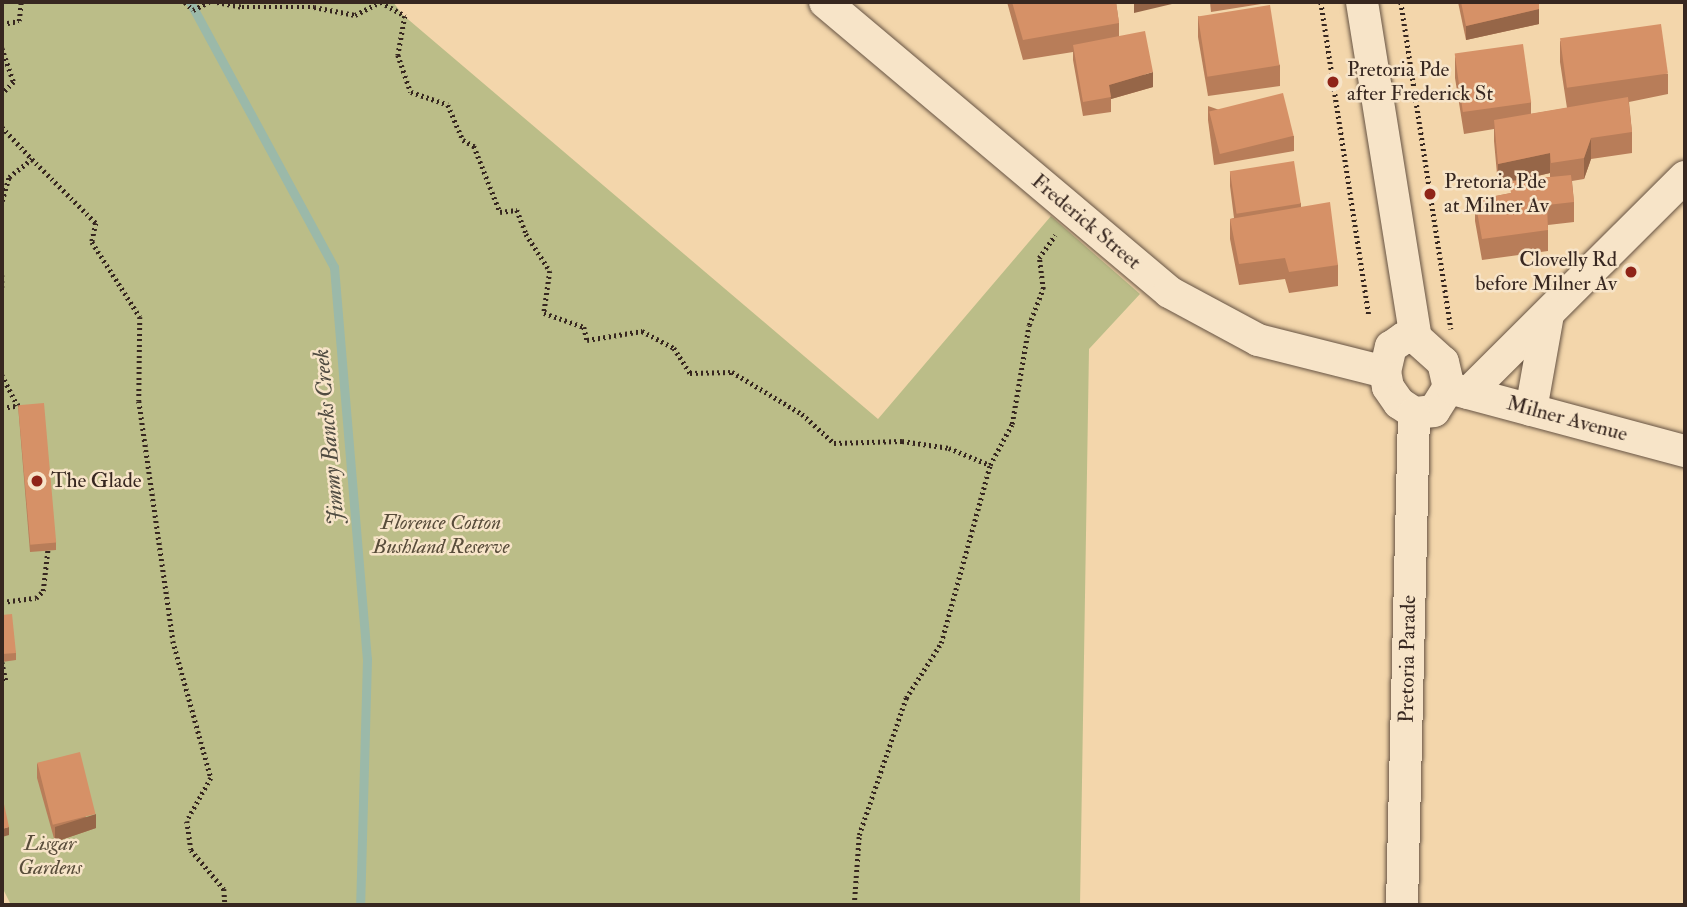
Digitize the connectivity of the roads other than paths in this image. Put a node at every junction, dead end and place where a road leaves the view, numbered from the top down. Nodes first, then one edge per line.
1 (825, 2) edge
2 (1362, 2) edge
3 (1685, 177) edge
4 (1548, 315) junction
5 (1416, 338) junction
6 (1385, 372) junction
7 (1458, 390) junction
8 (1531, 410) junction
9 (1414, 413) junction
10 (1685, 451) edge
11 (1402, 905) edge

1 - 6 street, Frederick Street
2 - 5 street
3 - 4 street
4 - 7 street
4 - 8 street
5 - 6 street
5 - 7 street
6 - 9 street
7 - 8 street, Milner Avenue
7 - 9 street
8 - 10 street, Milner Avenue
9 - 11 street, Pretoria Parade

